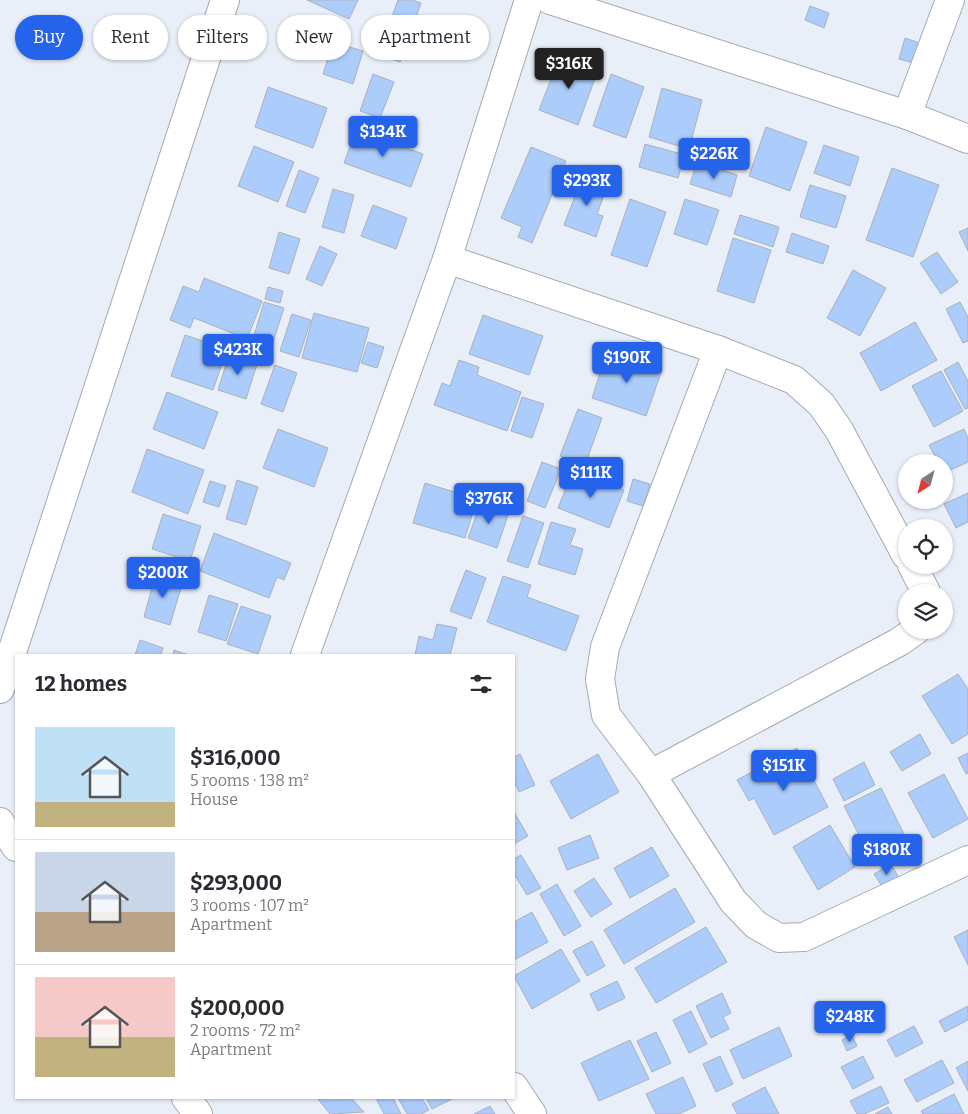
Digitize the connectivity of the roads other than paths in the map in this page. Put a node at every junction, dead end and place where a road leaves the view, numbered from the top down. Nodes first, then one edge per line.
1 (225, 0) edge
2 (530, 0) edge
3 (550, 0) edge
4 (941, 2) edge
5 (907, 114) junction
6 (968, 139) edge
7 (447, 259) junction
8 (718, 350) junction
9 (898, 540) edge
10 (902, 639) edge
11 (305, 654) edge
12 (0, 689) edge
13 (651, 774) junction
14 (0, 822) edge
15 (15, 845) edge
16 (968, 860) edge
17 (515, 1088) edge
18 (187, 1099) edge
19 (198, 1114) edge
20 (532, 1114) edge

1 - 12 street
2 - 7 street
3 - 5 street
4 - 5 street
5 - 6 street
7 - 8 street
7 - 11 street
8 - 9 street
8 - 13 street
10 - 13 street
13 - 16 street
14 - 15 street
17 - 20 street
18 - 19 street

